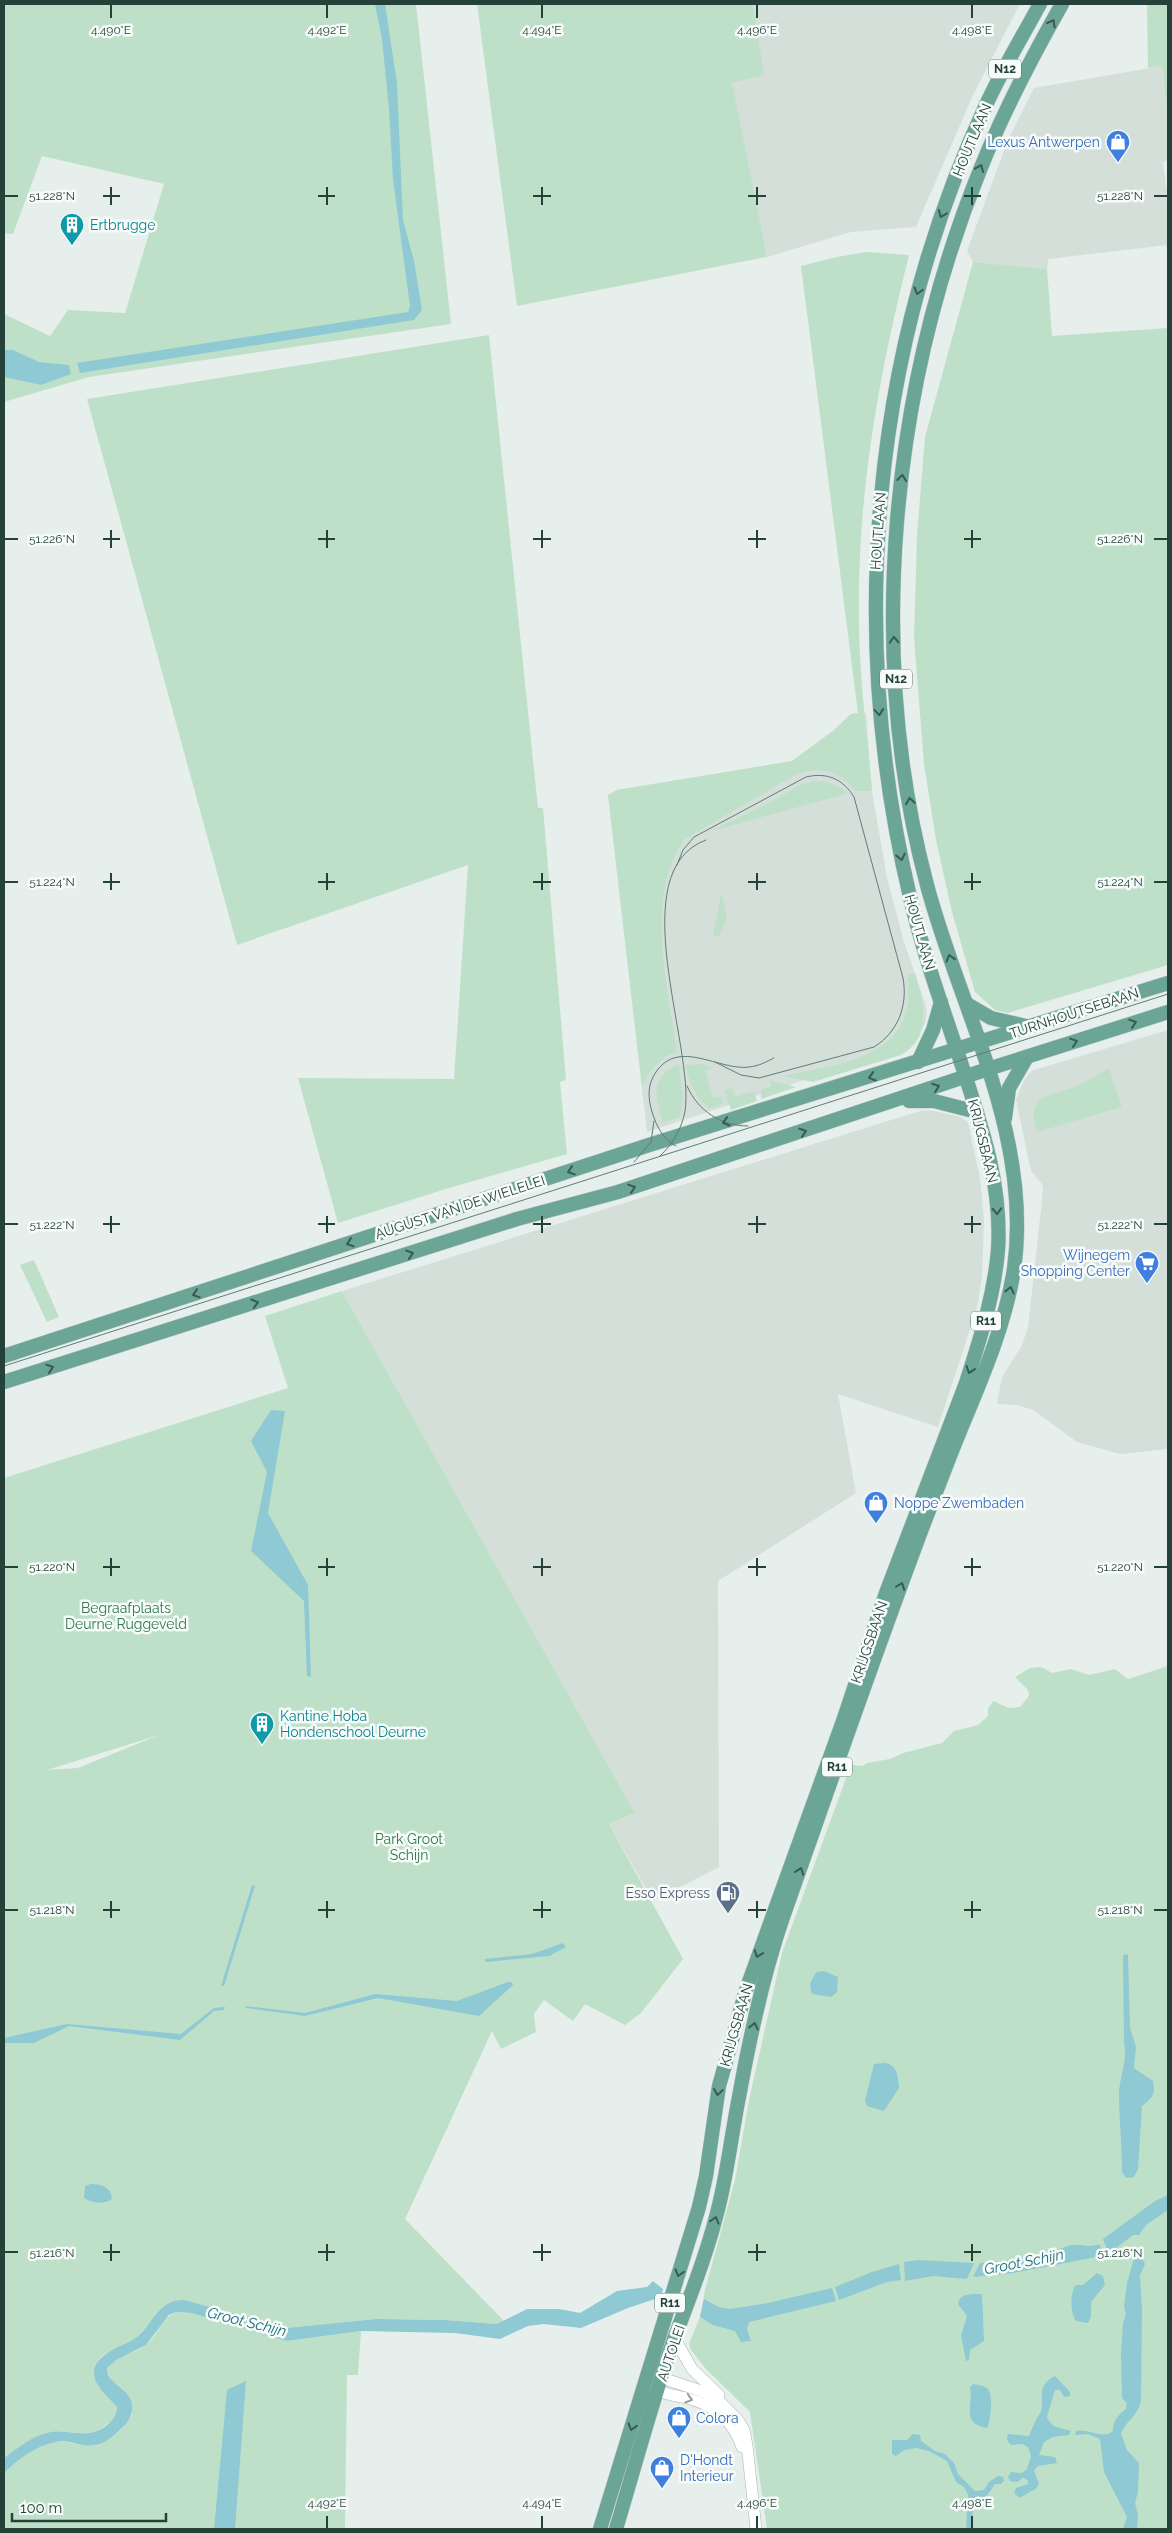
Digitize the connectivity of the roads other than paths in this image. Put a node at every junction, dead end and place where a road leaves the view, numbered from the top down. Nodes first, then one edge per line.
1 (1040, 4) edge
2 (1062, 4) edge
3 (1168, 983) edge
4 (941, 1001) junction
5 (967, 1004) junction
6 (1168, 1012) edge
7 (1030, 1027) junction
8 (980, 1042) junction
9 (957, 1050) junction
10 (1027, 1057) junction
11 (918, 1062) junction
12 (988, 1069) junction
13 (965, 1077) junction
14 (890, 1103) junction
15 (977, 1112) junction
16 (1004, 1128) junction
17 (4, 1356) edge
18 (4, 1382) edge
19 (725, 2177) joint
20 (699, 2207) joint
21 (675, 2339) junction
22 (662, 2378) junction
23 (646, 2380) junction
24 (658, 2391) junction
25 (720, 2402) junction
26 (748, 2459) junction
27 (600, 2529) edge
28 (616, 2529) edge
29 (756, 2529) edge

1 -> 4 main road, HOUTLAAN / N12
5 -> 2 main road, HOUTLAAN / N12
3 - 7 main road, TURNHOUTSEBAAN
4 - 9 main road, HOUTLAAN / N12
4 - 11 main road
5 - 7 main road
5 - 8 main road, HOUTLAAN / N12
10 -> 6 main road, TURNHOUTSEBAAN
7 - 8 main road, TURNHOUTSEBAAN
8 - 9 main road, TURNHOUTSEBAAN
8 - 12 main road, HOUTLAAN / N12
9 - 11 main road, AUGUST VAN DE WIELELEI
9 - 13 main road, HOUTLAAN / N12
10 - 12 main road, TURNHOUTSEBAAN
10 - 16 main road
11 -> 17 main road, AUGUST VAN DE WIELELEI
12 - 13 main road, TURNHOUTSEBAAN
12 - 16 main road, KRIJGSBAAN / R11
14 -> 13 main road, TURNHOUTSEBAAN
13 - 15 main road, KRIJGSBAAN / R11
14 - 15 main road
18 -> 14 main road, AUGUST VAN DE WIELELEI
15 -> 20 main road, KRIJGSBAAN / R11
19 -> 16 main road, KRIJGSBAAN / R11
21 -> 19 main road, AUTOLEI / R11
20 -> 23 main road, AUTOLEI / R11
21 - 22 main road, AUTOLEI / R11
21 - 25 street
22 - 23 street
22 - 24 main road, AUTOLEI / R11
22 - 25 street
23 - 24 street
23 -> 27 main road, AUTOLEI / R11
24 -> 26 street
24 - 28 main road, AUTOLEI / R11
25 - 26 street
26 - 29 street

